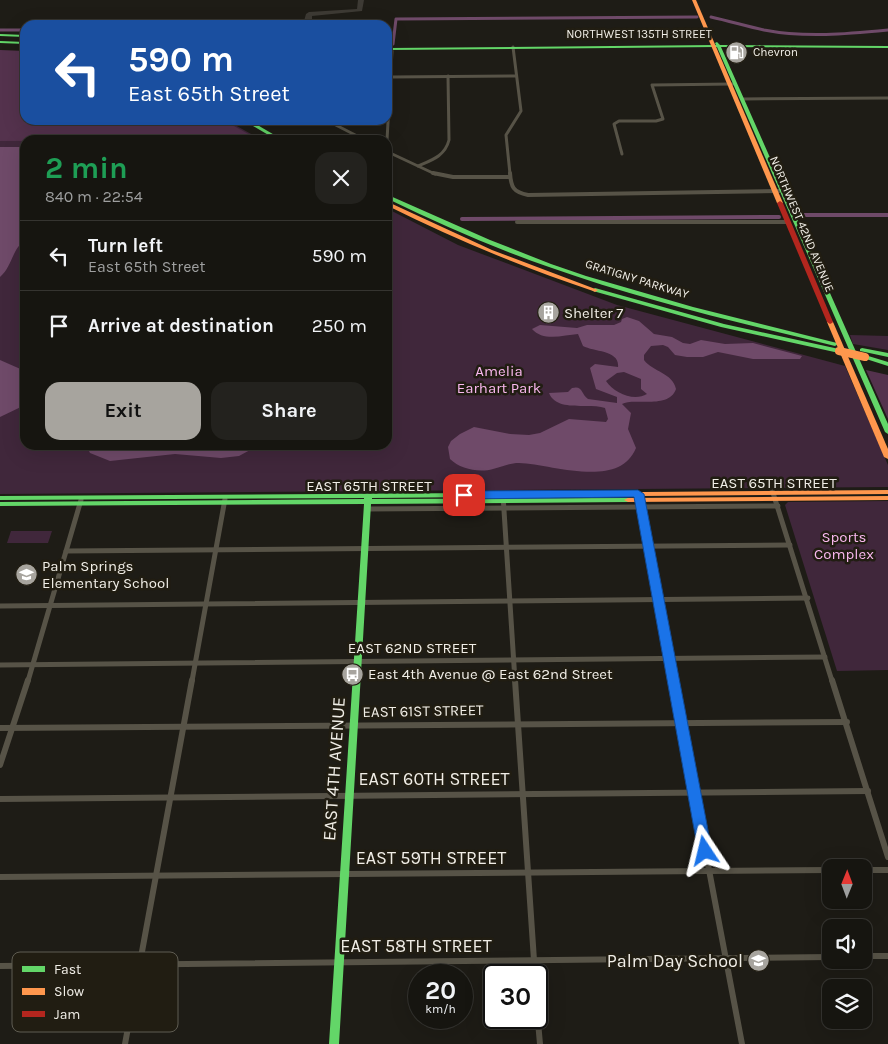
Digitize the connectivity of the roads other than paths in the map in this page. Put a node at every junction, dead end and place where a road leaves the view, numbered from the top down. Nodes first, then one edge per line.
1 (694, 0) edge
2 (699, 0) edge
3 (702, 15) junction
4 (0, 34) edge
5 (20, 35) edge
6 (0, 41) edge
7 (20, 42) edge
8 (715, 46) junction
9 (513, 47) junction
10 (888, 47) edge
11 (392, 49) edge
12 (448, 76) junction
13 (516, 76) junction
14 (392, 77) edge
15 (732, 84) junction
16 (888, 98) edge
17 (739, 99) junction
18 (243, 125) edge
19 (254, 125) edge
20 (336, 125) edge
21 (261, 135) edge
22 (272, 135) edge
23 (355, 135) edge
24 (392, 154) edge
25 (622, 154) dead end
26 (418, 166) junction
27 (510, 177) junction
28 (778, 191) junction
29 (392, 199) edge
30 (392, 206) edge
31 (517, 222) dead end
32 (787, 222) junction
33 (808, 259) junction
34 (829, 307) junction
35 (837, 348) junction
36 (864, 353) junction
37 (888, 354) edge
38 (888, 363) edge
39 (888, 432) edge
40 (888, 457) edge
41 (769, 480) dead end
42 (888, 492) edge
43 (0, 498) edge
44 (888, 498) edge
45 (225, 499) junction
46 (776, 499) junction
47 (80, 500) junction
48 (640, 500) junction
49 (503, 501) junction
50 (368, 502) junction
51 (0, 504) edge
52 (790, 545) junction
53 (649, 547) junction
54 (506, 548) junction
55 (364, 549) junction
56 (215, 550) junction
57 (66, 551) junction
58 (808, 598) junction
59 (658, 600) junction
60 (361, 602) junction
61 (510, 602) junction
62 (205, 604) junction
63 (50, 605) junction
64 (0, 606) edge
65 (825, 657) junction
66 (670, 658) junction
67 (514, 659) junction
68 (358, 661) junction
69 (194, 662) junction
70 (0, 665) edge
71 (33, 665) junction
72 (682, 722) junction
73 (847, 722) junction
74 (518, 723) junction
75 (353, 725) junction
76 (183, 726) junction
77 (12, 727) junction
78 (0, 728) edge
79 (0, 765) edge
80 (868, 791) junction
81 (694, 792) junction
82 (349, 794) junction
83 (521, 794) junction
84 (170, 798) junction
85 (0, 799) edge
86 (888, 857) edge
87 (822, 870) edge
88 (872, 870) edge
89 (888, 870) edge
90 (709, 871) junction
91 (344, 873) junction
92 (527, 873) junction
93 (155, 876) junction
94 (0, 877) edge
95 (141, 952) edge
96 (872, 956) edge
97 (888, 956) edge
98 (822, 957) edge
99 (725, 958) junction
100 (338, 961) junction
101 (534, 961) junction
102 (178, 963) edge
103 (539, 1029) edge
104 (334, 1044) edge
105 (540, 1044) edge
106 (742, 1044) edge

1 - 3 main road, NORTHWEST 42ND AVENUE
2 - 3 main road, NORTHWEST 42ND AVENUE
3 - 8 main road, NORTHWEST 42ND AVENUE
4 - 5 main road
6 - 7 main road
8 - 9 main road, NORTHWEST 135TH STREET
8 - 10 main road, NORTHWEST 135TH STREET
8 - 15 main road, NORTHWEST 42ND AVENUE
9 - 11 main road, NORTHWEST 135TH STREET
9 - 13 street
12 - 13 street
12 - 14 street
12 - 26 street
13 - 27 street
15 - 17 main road, NORTHWEST 42ND AVENUE
15 - 25 street
16 - 17 street
17 - 28 main road, NORTHWEST 42ND AVENUE
18 - 21 main road
19 - 22 main road
20 - 23 street
24 - 26 street
26 - 27 street
27 - 28 street
28 - 32 main road, NORTHWEST 42ND AVENUE
28 - 33 main road, NORTHWEST 42ND AVENUE
29 - 35 main road, GRATIGNY PARKWAY
30 - 35 main road, GRATIGNY PARKWAY
31 - 32 street
32 - 33 main road, NORTHWEST 42ND AVENUE
33 - 34 main road, NORTHWEST 42ND AVENUE
34 - 39 main road, NORTHWEST 42ND AVENUE
34 - 40 main road, NORTHWEST 42ND AVENUE
35 - 36 main road, GRATIGNY PARKWAY, bridge
36 - 37 main road, GRATIGNY PARKWAY
36 - 38 main road
41 - 46 street
42 - 46 main road, EAST 65TH STREET
43 - 47 main road, EAST 65TH STREET
44 - 46 main road, EAST 65TH STREET
45 - 47 main road, EAST 65TH STREET
45 - 50 main road, EAST 65TH STREET
45 - 56 street
46 - 48 main road, EAST 65TH STREET
46 - 52 street
47 - 51 main road, EAST 65TH STREET
47 - 57 street
48 - 49 main road, EAST 65TH STREET
48 - 53 street
49 - 50 main road, EAST 65TH STREET
49 - 54 street
50 - 55 main road, EAST 4TH AVENUE
52 - 53 street
52 - 58 street
53 - 54 street
53 - 59 street
54 - 55 street
54 - 61 street
55 - 56 street
55 - 60 main road, EAST 4TH AVENUE
56 - 57 street
56 - 62 street
57 - 63 street
58 - 59 street
58 - 65 street
59 - 61 street
59 - 66 street
60 - 61 street
60 - 62 street
60 - 68 main road, EAST 4TH AVENUE
61 - 67 street
62 - 63 street
62 - 69 street
63 - 64 street
63 - 71 street
65 - 66 street, EAST 62ND STREET
65 - 73 street
66 - 67 street, EAST 62ND STREET
66 - 72 street
67 - 68 street, EAST 62ND STREET
67 - 74 street
68 - 69 street, EAST 62ND STREET
68 - 75 main road, EAST 4TH AVENUE
69 - 71 street, EAST 62ND STREET
69 - 76 street
70 - 71 street, EAST 62ND STREET
71 - 77 street
72 - 73 street, EAST 61ST STREET
72 - 74 street, EAST 61ST STREET
72 - 81 street
73 - 80 street
74 - 75 street, EAST 61ST STREET
74 - 83 street
75 - 76 street, EAST 61ST STREET
75 - 82 main road, EAST 4TH AVENUE
76 - 77 street, EAST 61ST STREET
76 - 84 street
77 - 78 street, EAST 61ST STREET
77 - 79 street
80 - 81 street, EAST 60TH STREET
80 - 86 street
81 - 83 street, EAST 60TH STREET
81 - 90 street
82 - 83 street, EAST 60TH STREET
82 - 84 street, EAST 60TH STREET
82 - 91 main road, EAST 4TH AVENUE
83 - 92 street
84 - 85 street, EAST 60TH STREET
84 - 93 street
87 - 90 street, EAST 59TH STREET
88 - 89 street
90 - 92 street, EAST 59TH STREET
90 - 99 street
91 - 92 street, EAST 59TH STREET
91 - 93 street, EAST 59TH STREET
91 - 100 main road, EAST 4TH AVENUE
92 - 101 street
93 - 94 street, EAST 59TH STREET
93 - 95 street
96 - 97 street
98 - 99 street, EAST 58TH STREET
99 - 101 street, EAST 58TH STREET
99 - 106 street
100 - 101 street, EAST 58TH STREET
100 - 102 street, EAST 58TH STREET
100 - 104 main road, EAST 4TH AVENUE
103 - 105 street

